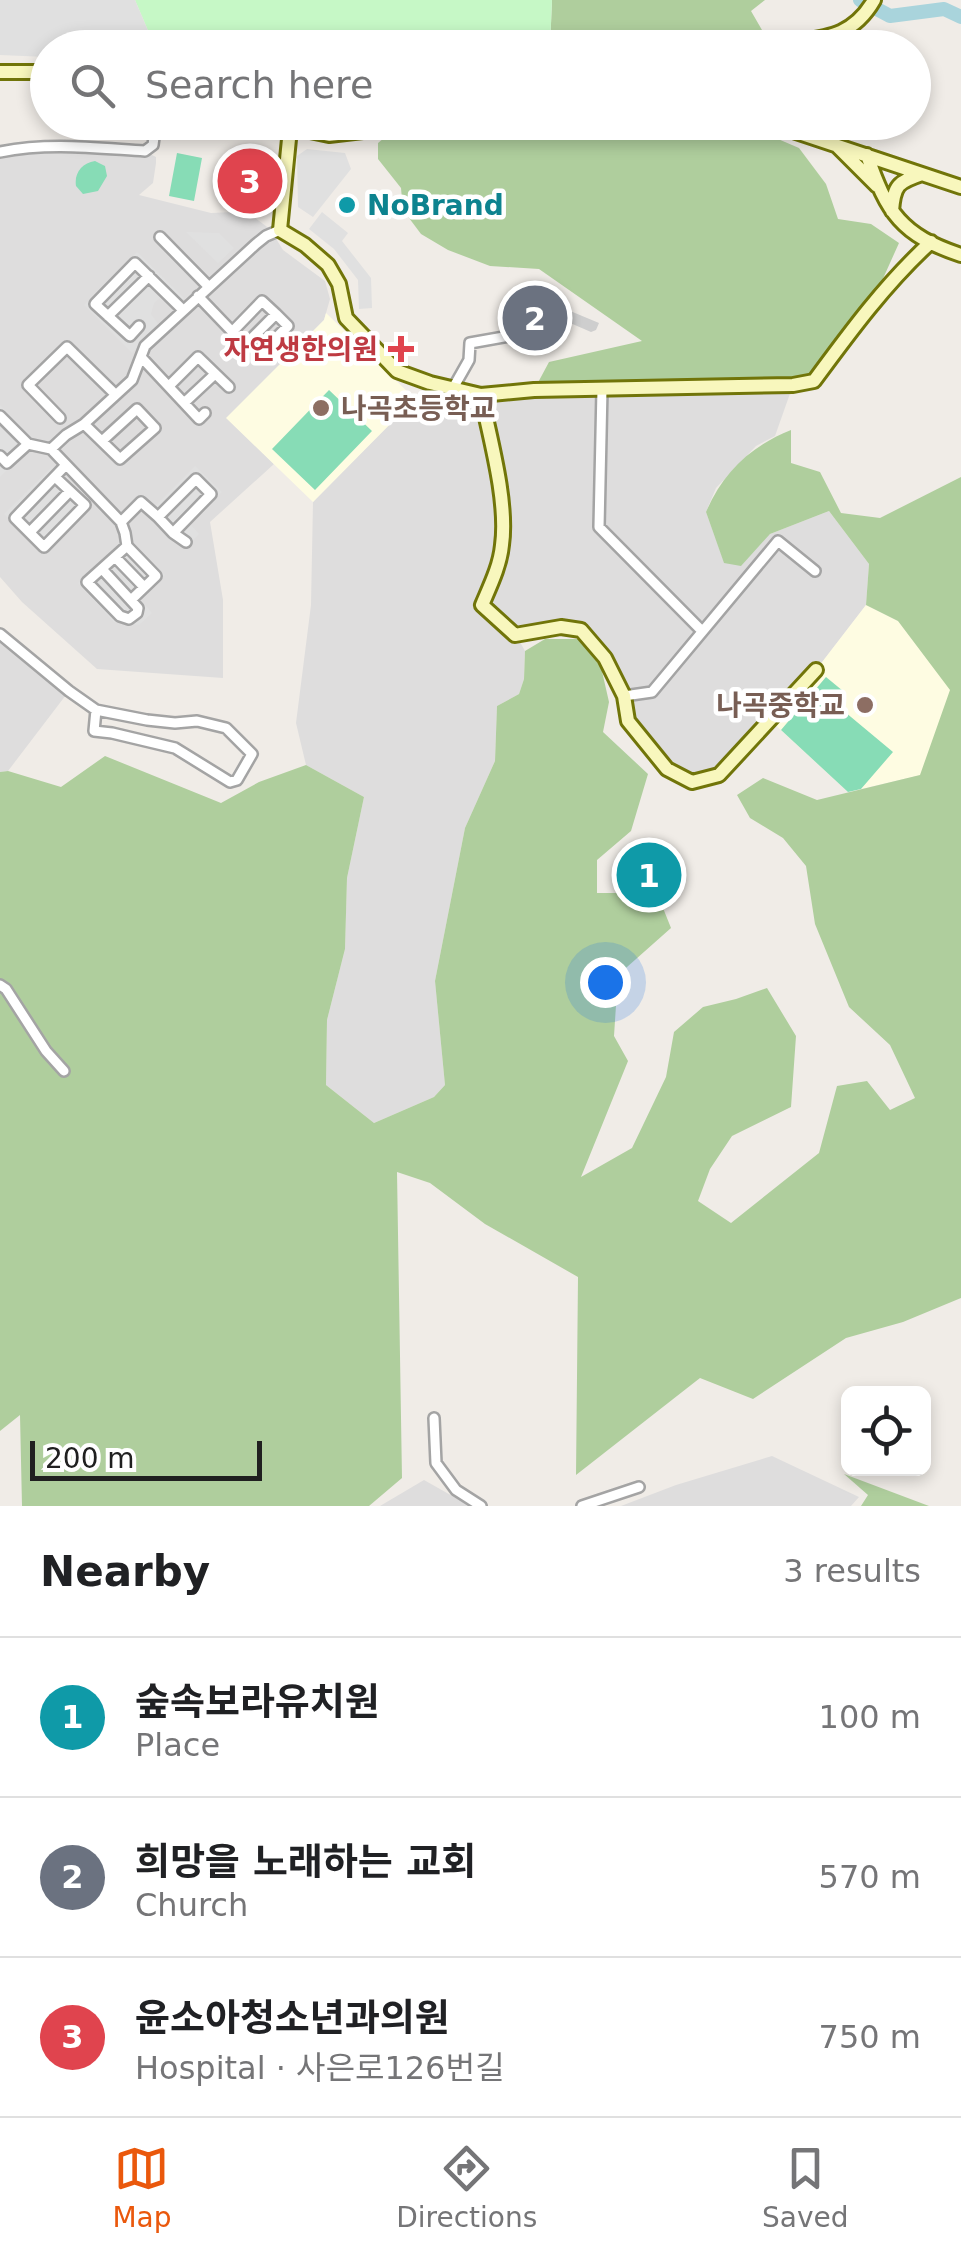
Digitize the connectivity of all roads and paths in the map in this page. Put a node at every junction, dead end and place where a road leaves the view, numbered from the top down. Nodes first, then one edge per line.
1 (870, 6) edge
2 (846, 30) edge
3 (0, 72) edge
4 (30, 72) edge
5 (154, 140) edge
6 (289, 140) edge
7 (818, 140) edge
8 (836, 146) junction
9 (0, 152) edge
10 (867, 155) junction
11 (922, 174) junction
12 (961, 186) edge
13 (878, 188) junction
14 (892, 212) junction
15 (280, 230) junction
16 (160, 236) dead end
17 (931, 242) junction
18 (961, 255) edge
19 (149, 276) junction
20 (210, 287) junction
21 (198, 296) junction
22 (182, 310) junction
23 (276, 314) junction
24 (108, 316) junction
25 (553, 321) dead end
26 (139, 326) dead end
27 (232, 332) junction
28 (273, 341) dead end
29 (140, 357) junction
30 (216, 374) junction
31 (169, 386) junction
32 (229, 387) dead end
33 (602, 389) junction
34 (452, 390) junction
35 (115, 394) junction
36 (481, 395) junction
37 (184, 403) junction
38 (205, 414) dead end
39 (0, 416) edge
40 (60, 418) dead end
41 (84, 424) junction
42 (102, 441) junction
43 (28, 444) junction
44 (51, 449) junction
45 (2, 462) edge
46 (65, 466) junction
47 (55, 476) junction
48 (70, 491) junction
49 (158, 518) junction
50 (121, 522) junction
51 (30, 532) junction
52 (173, 533) junction
53 (186, 542) dead end
54 (127, 546) junction
55 (115, 557) junction
56 (102, 568) junction
57 (816, 571) dead end
58 (144, 586) junction
59 (131, 600) junction
60 (702, 631) junction
61 (0, 634) edge
62 (816, 670) dead end
63 (624, 696) junction
64 (96, 710) junction
65 (0, 985) edge
66 (64, 1071) dead end
67 (434, 1418) dead end
68 (639, 1487) dead end
69 (481, 1506) edge
70 (582, 1506) edge

1 - 2 street
3 - 4 street
5 - 9 street
6 - 15 street
7 - 8 street
8 - 10 street
8 - 13 street
10 - 11 street
10 - 13 street
11 - 12 street
11 - 14 street
13 - 14 street
14 - 17 street
15 - 20 street
15 - 34 street
16 - 20 street
17 - 18 street
17 - 33 street
19 - 22 street
19 - 24 street
19 - 24 street
20 - 21 street
21 - 22 street
21 - 27 street
22 - 29 street
23 - 27 street
23 - 27 street
23 - 28 street
24 - 26 street
25 - 34 street
29 - 31 street
29 - 35 street
30 - 31 street
30 - 32 street
30 - 37 street
31 - 37 street
33 - 36 street
33 - 60 street
34 - 36 street
35 - 40 street
35 - 41 street
36 - 63 street
37 - 38 street
39 - 43 street
41 - 42 street
41 - 44 street
42 - 42 street
43 - 44 street
43 - 45 street
44 - 46 street
46 - 47 street
46 - 50 street
47 - 48 street
47 - 51 street
48 - 51 street
48 - 51 street
49 - 50 street
49 - 52 street
49 - 52 street
50 - 54 street
52 - 53 street
54 - 55 street
54 - 58 street
55 - 56 street
55 - 58 street
56 - 59 street
56 - 59 street
57 - 60 street
58 - 59 street
60 - 63 street
61 - 64 street
62 - 63 street
64 - 64 street
65 - 66 street
67 - 69 street
68 - 70 street

